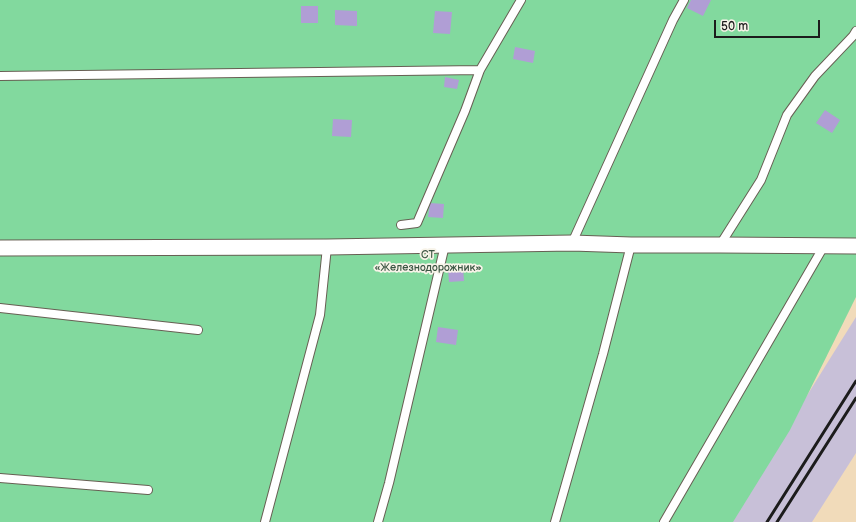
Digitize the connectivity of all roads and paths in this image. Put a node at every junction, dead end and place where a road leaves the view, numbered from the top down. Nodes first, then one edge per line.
1 (521, 0) edge
2 (684, 0) edge
3 (856, 31) edge
4 (480, 70) junction
5 (0, 76) edge
6 (401, 225) dead end
7 (572, 243) junction
8 (445, 245) junction
9 (631, 245) junction
10 (720, 245) junction
11 (824, 246) junction
12 (856, 246) edge
13 (327, 247) junction
14 (0, 248) edge
15 (0, 308) edge
16 (198, 330) dead end
17 (0, 478) edge
18 (148, 490) dead end
19 (265, 522) edge
20 (378, 522) edge
21 (555, 522) edge
22 (664, 522) edge

1 - 4 lane
2 - 7 lane
3 - 10 lane
4 - 5 lane
4 - 6 lane
7 - 8 street
7 - 9 street
8 - 13 street
8 - 20 lane
9 - 10 street
9 - 21 lane
10 - 11 street
11 - 12 street
11 - 22 lane
13 - 14 street
13 - 19 lane
15 - 16 lane
17 - 18 lane

